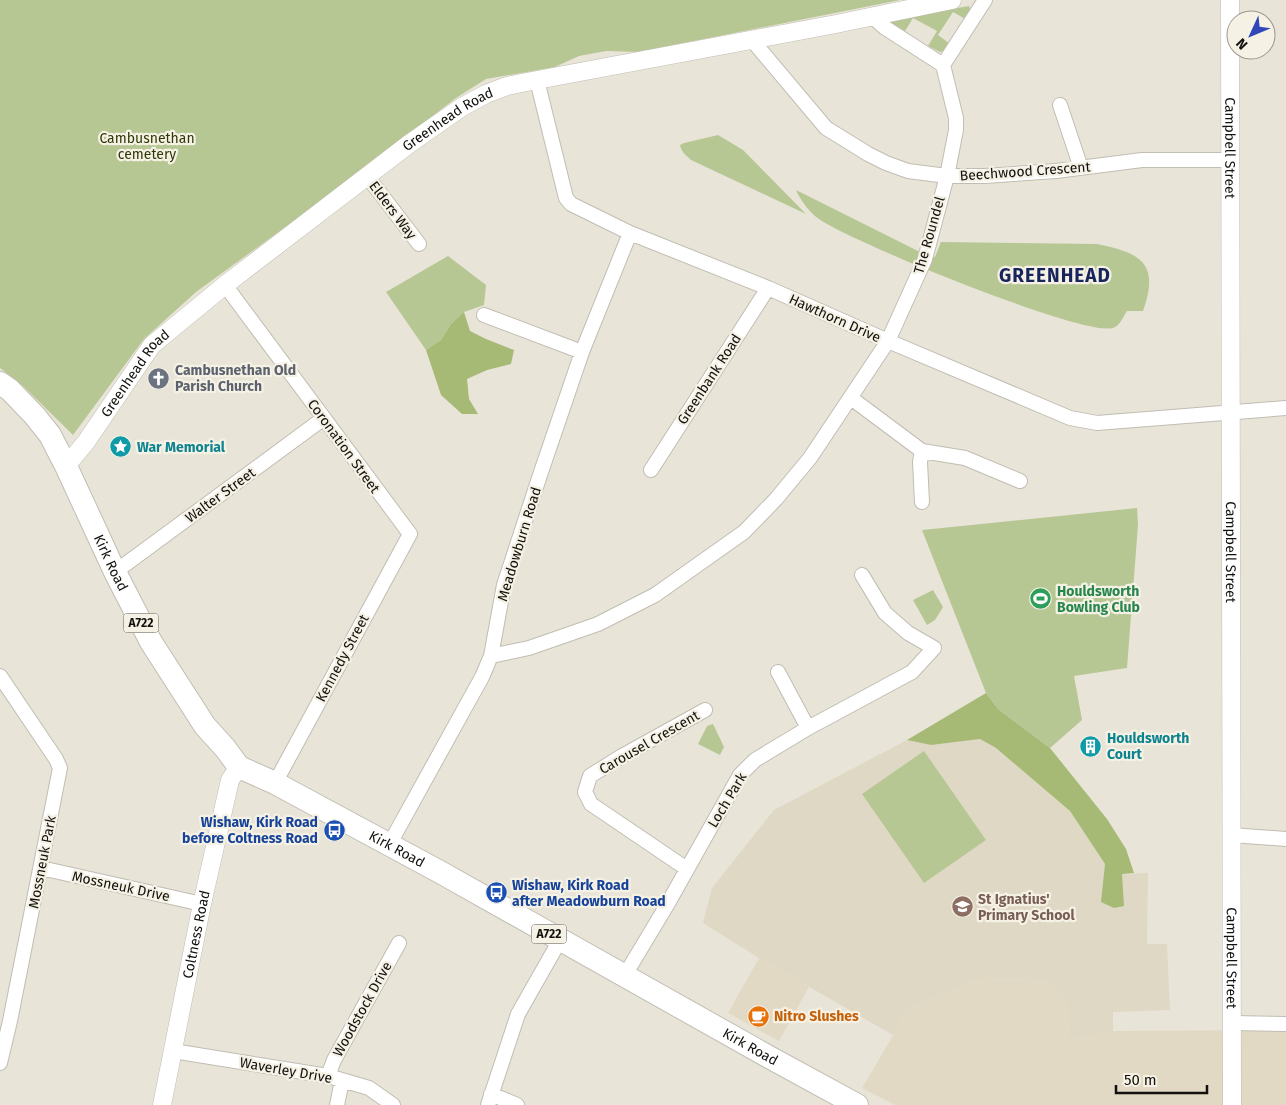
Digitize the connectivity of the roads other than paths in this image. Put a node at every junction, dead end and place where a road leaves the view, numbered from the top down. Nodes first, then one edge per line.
1 (952, 0) edge
2 (985, 0) edge
3 (1230, 0) edge
4 (873, 17) junction
5 (752, 40) junction
6 (943, 65) junction
7 (537, 80) junction
8 (1060, 105) dead end
9 (1230, 160) junction
10 (1081, 168) junction
11 (367, 176) junction
12 (946, 176) junction
13 (630, 233) junction
14 (419, 244) dead end
15 (225, 285) junction
16 (768, 288) junction
17 (484, 315) dead end
18 (888, 342) junction
19 (582, 352) junction
20 (0, 383) edge
21 (851, 398) junction
22 (1286, 408) edge
23 (1230, 412) junction
24 (324, 418) junction
25 (922, 451) junction
26 (66, 466) junction
27 (651, 470) dead end
28 (1020, 481) dead end
29 (922, 502) dead end
30 (410, 534) joint
31 (116, 572) junction
32 (862, 575) dead end
33 (491, 656) junction
34 (778, 672) dead end
35 (0, 676) edge
36 (705, 710) dead end
37 (808, 728) junction
38 (239, 767) junction
39 (275, 783) junction
40 (1231, 835) junction
41 (1286, 839) edge
42 (389, 845) junction
43 (41, 868) junction
44 (687, 869) junction
45 (202, 904) junction
46 (560, 940) junction
47 (398, 943) dead end
48 (625, 975) junction
49 (5, 1017) edge
50 (1232, 1023) junction
51 (1286, 1024) edge
52 (173, 1051) junction
53 (0, 1063) edge
54 (328, 1076) junction
55 (342, 1080) junction
56 (490, 1100) edge
57 (162, 1105) edge
58 (337, 1105) edge
59 (393, 1105) edge
60 (517, 1105) edge
61 (858, 1105) edge
62 (1232, 1105) edge

1 - 4 street, Greenhead Road
2 - 6 street
3 - 9 street, Campbell Street
4 - 5 street, Greenhead Road
4 - 6 street
5 - 7 street, Greenhead Road
5 - 12 street, Beechwood Crescent
6 - 12 street, The Roundel
7 - 11 street, Greenhead Road
7 - 13 street, Hawthorn Drive
8 - 10 street
9 - 10 street, Beechwood Crescent
9 - 23 street, Campbell Street
10 - 12 street, Beechwood Crescent
11 - 14 street, Elders Way
11 - 15 street, Greenhead Road
12 - 18 street, The Roundel
13 - 16 street, Hawthorn Drive
13 - 19 street, Meadowburn Road
15 - 24 street, Coronation Street
15 - 26 street, Greenhead Road
16 - 18 street, Hawthorn Drive
16 - 27 street, Greenbank Road
17 - 19 street
18 - 21 street, The Roundel
18 - 23 street, Hawthorn Drive
19 - 33 street, Meadowburn Road
20 - 26 main road, A722
21 - 25 street
21 - 33 street, The Roundel
22 - 23 street, Hawthorn Drive
23 - 40 street, Campbell Street
24 - 30 street, Coronation Street
24 - 31 street, Walter Street
25 - 28 street
25 - 29 street
26 - 31 main road, Kirk Road / A722
30 - 39 street, Kennedy Street
31 - 38 main road, Kirk Road / A722
32 - 37 street, Loch Park
33 - 42 street, Meadowburn Road
34 - 37 street
35 - 43 street, Mossneuk Park
36 - 44 street, Carousel Crescent
37 - 44 street, Loch Park
38 - 39 main road, Kirk Road / A722
38 - 45 street, Coltness Road
39 - 42 main road, Kirk Road / A722
40 - 41 street
40 - 50 street, Campbell Street
42 - 46 main road, Kirk Road / A722
43 - 45 street, Mossneuk Drive
43 - 49 street, Mossneuk Park
44 - 48 street, Loch Park
45 - 52 street, Coltness Road
46 - 48 main road, Kirk Road / A722
46 - 56 street
47 - 54 street, Woodstock Drive
48 - 61 main road, Kirk Road / A722
49 - 53 street, Mossneuk Park
50 - 51 street
50 - 62 street, Campbell Street
52 - 54 street, Waverley Drive
52 - 57 street, Coltness Road
54 - 55 street, Waverley Drive
55 - 58 street
55 - 59 street, Waverley Drive
56 - 60 street

